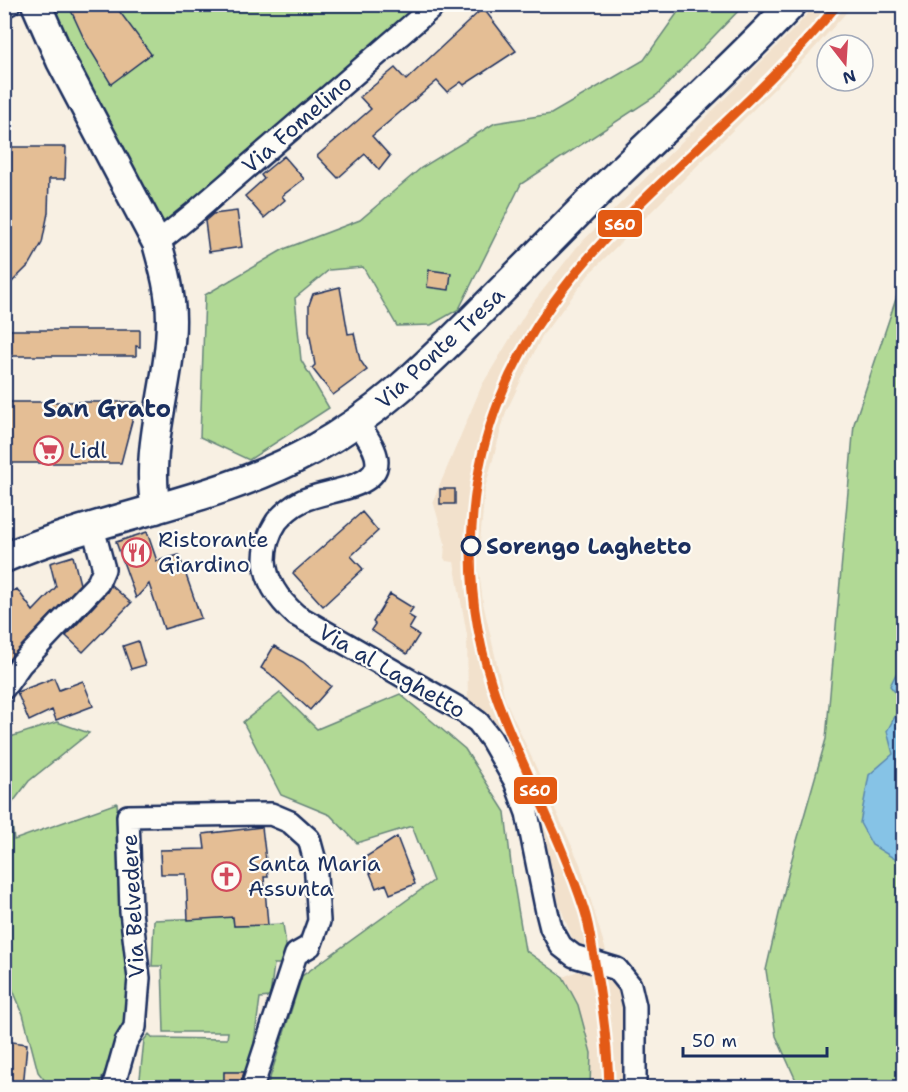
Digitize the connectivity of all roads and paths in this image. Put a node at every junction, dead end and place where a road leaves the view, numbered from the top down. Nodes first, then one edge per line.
1 (9, 4) edge
2 (36, 4) edge
3 (436, 4) edge
4 (792, 4) edge
5 (4, 6) edge
6 (157, 243) junction
7 (358, 423) junction
8 (156, 509) junction
9 (93, 528) junction
10 (4, 558) edge
11 (4, 688) edge
12 (113, 1088) edge
13 (252, 1088) edge
14 (634, 1088) edge

1 - 5 street
2 - 6 main road
3 - 6 street, Via Fomelino
4 - 7 main road, Via Ponte Tresa
6 - 8 main road
7 - 8 main road, Via Ponte Tresa
7 - 14 street, Via al Laghetto
8 - 9 main road, Via Ponte Tresa
9 - 10 main road, Via Ponte Tresa
9 - 11 street
12 - 13 street, Via Belvedere

